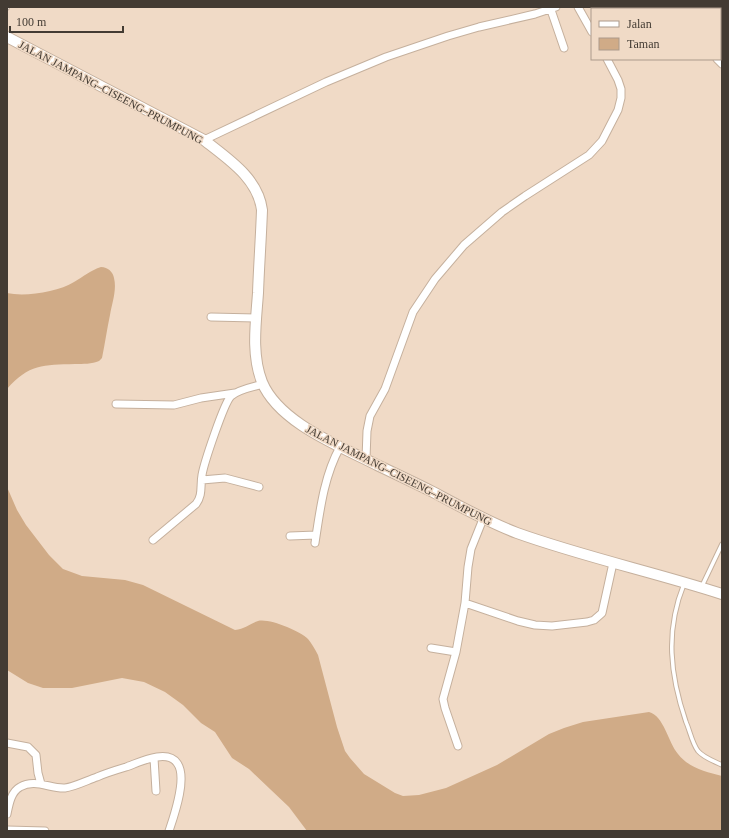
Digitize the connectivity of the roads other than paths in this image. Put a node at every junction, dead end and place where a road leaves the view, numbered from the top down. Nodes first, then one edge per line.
1 (578, 7) edge
2 (553, 8) edge
3 (591, 30) edge
4 (7, 36) edge
5 (564, 48) dead end
6 (608, 60) edge
7 (204, 140) junction
8 (211, 317) dead end
9 (256, 318) junction
10 (263, 384) junction
11 (235, 393) junction
12 (116, 404) dead end
13 (340, 447) junction
14 (366, 459) junction
15 (202, 480) junction
16 (259, 487) dead end
17 (483, 519) junction
18 (316, 535) junction
19 (290, 536) dead end
20 (153, 540) dead end
21 (315, 543) dead end
22 (722, 544) edge
23 (613, 563) junction
24 (684, 583) junction
25 (701, 587) junction
26 (722, 594) edge
27 (465, 603) junction
28 (431, 648) dead end
29 (456, 652) junction
30 (7, 743) edge
31 (458, 746) dead end
32 (154, 758) junction
33 (722, 765) edge
34 (41, 784) junction
35 (156, 791) dead end
36 (7, 814) edge
37 (7, 830) edge
38 (45, 831) edge
39 (169, 831) edge

1 - 3 street
2 - 5 street
2 - 7 street
4 - 7 main road, JALAN JAMPANG–CISEENG–PRUMPUNG
6 - 14 street
7 - 9 main road, JALAN JAMPANG–CISEENG–PRUMPUNG
8 - 9 street
9 - 10 main road, JALAN JAMPANG–CISEENG–PRUMPUNG
10 - 11 street
10 - 13 main road, JALAN JAMPANG–CISEENG–PRUMPUNG
11 - 12 street
11 - 15 street
13 - 14 main road, JALAN JAMPANG–CISEENG–PRUMPUNG
13 - 18 street
14 - 17 main road, JALAN JAMPANG–CISEENG–PRUMPUNG
15 - 16 street
15 - 20 street
17 - 23 main road, JALAN JAMPANG–CISEENG–PRUMPUNG
17 - 27 street
18 - 19 street
18 - 21 street
22 - 25 lane
23 - 24 main road, JALAN JAMPANG–CISEENG–PRUMPUNG
23 - 27 street
24 - 25 main road, JALAN JAMPANG–CISEENG–PRUMPUNG
24 - 33 lane
25 - 26 main road, JALAN JAMPANG–CISEENG–PRUMPUNG
27 - 29 street
28 - 29 street
29 - 31 street
30 - 34 street
32 - 34 street
32 - 35 street
32 - 39 street
34 - 36 street
37 - 38 street

